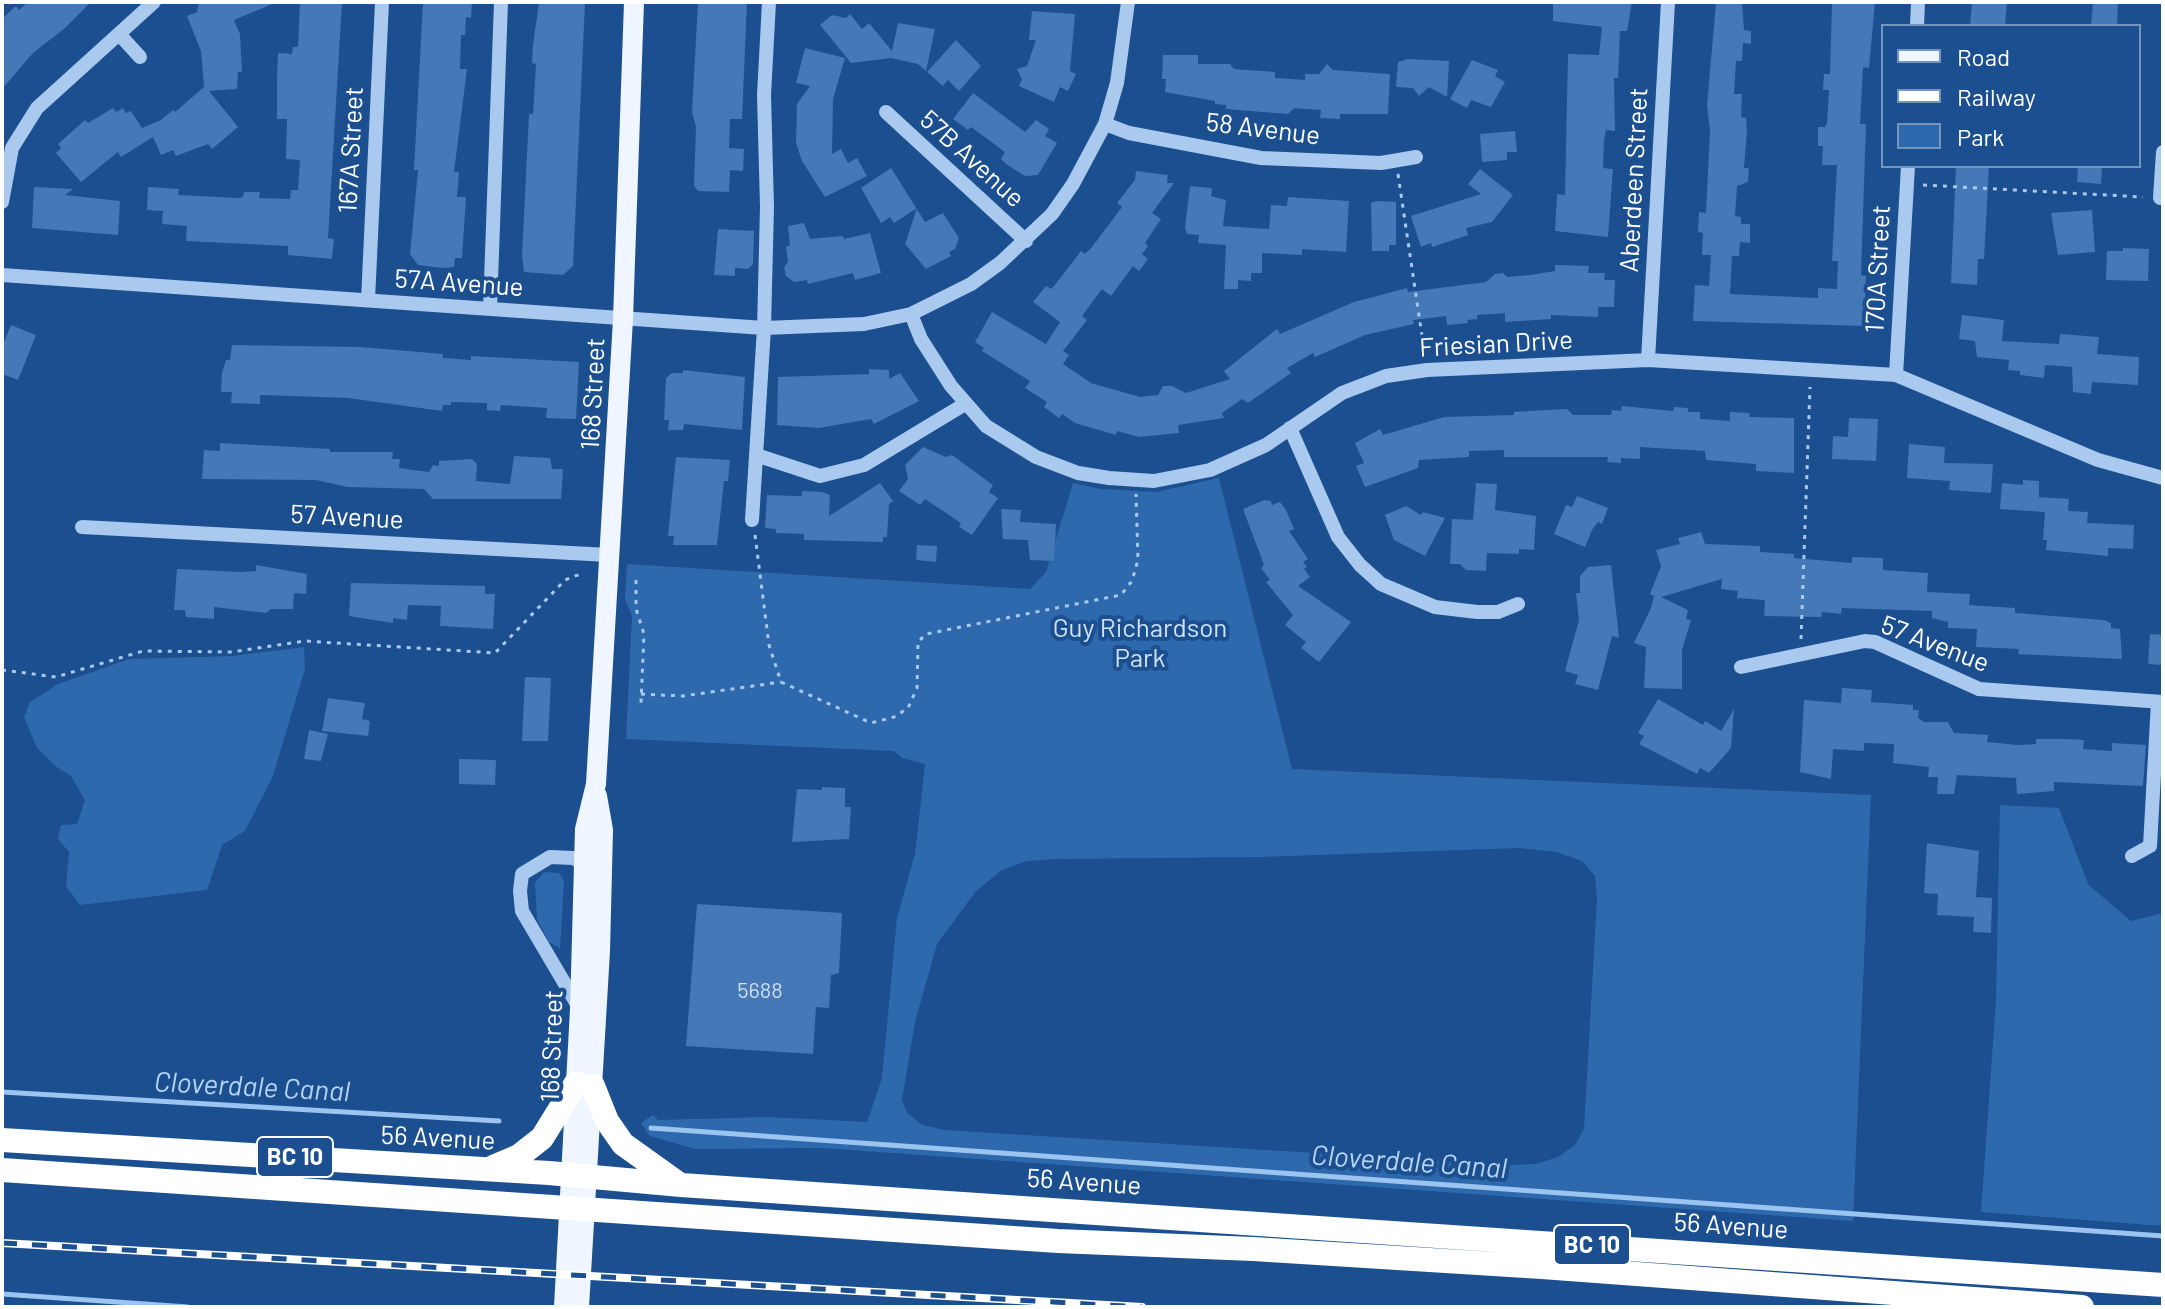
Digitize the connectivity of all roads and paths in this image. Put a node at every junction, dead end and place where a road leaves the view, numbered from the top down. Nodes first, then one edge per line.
1 (154, 2) edge
2 (382, 2) edge
3 (501, 2) edge
4 (634, 2) edge
5 (769, 2) edge
6 (1128, 2) edge
7 (1668, 2) edge
8 (1918, 2) edge
9 (1917, 24) edge
10 (119, 34) junction
11 (140, 57) dead end
12 (886, 112) dead end
13 (1105, 124) junction
14 (2163, 152) edge
15 (1409, 158) joint
16 (1908, 168) edge
17 (1907, 184) junction
18 (2160, 198) joint
19 (2, 202) edge
20 (1026, 241) junction
21 (2, 275) edge
22 (368, 300) junction
23 (490, 309) junction
24 (911, 314) junction
25 (623, 319) junction
26 (764, 328) junction
27 (1425, 356) dead end
28 (1648, 360) junction
29 (1896, 375) junction
30 (1810, 383) dead end
31 (965, 404) junction
32 (1290, 428) junction
33 (756, 455) junction
34 (2163, 478) edge
35 (1136, 494) dead end
36 (752, 520) joint
37 (82, 527) dead end
38 (609, 555) junction
39 (583, 573) dead end
40 (636, 580) dead end
41 (1518, 604) dead end
42 (1802, 643) dead end
43 (1741, 667) dead end
44 (2, 670) edge
45 (781, 682) junction
46 (641, 694) junction
47 (2160, 702) edge
48 (641, 703) dead end
49 (596, 789) junction
50 (2132, 856) dead end
51 (584, 863) junction
52 (602, 877) junction
53 (580, 1009) junction
54 (556, 1022) dead end
55 (585, 1085) junction
56 (551, 1090) dead end
57 (2, 1140) edge
58 (489, 1169) junction
59 (2, 1170) edge
60 (580, 1176) junction
61 (681, 1185) junction
62 (578, 1209) junction
63 (2163, 1285) edge
64 (564, 1307) edge
65 (579, 1307) edge
66 (2082, 1307) edge

1 - 10 street
2 - 22 street, 167A Street
3 - 23 street
4 - 25 main road, 168 Street
5 - 26 street
6 - 13 street, 57A Avenue
7 - 28 street, Aberdeen Street
8 - 9 street
10 - 11 street
10 - 19 street
12 - 20 street, 57B Avenue
13 - 15 street, 58 Avenue
13 - 20 street, 57A Avenue
14 - 18 street
15 - 27 path
16 - 17 street, 170A Street
17 - 18 path
17 - 29 street, 170A Street
20 - 24 street, 57A Avenue
21 - 22 street, 57A Avenue
22 - 23 street, 57A Avenue
23 - 25 street, 57A Avenue
24 - 26 street, 57A Avenue
24 - 31 street, Friesian Drive
25 - 26 street, 57A Avenue
25 - 38 main road, 168 Street
26 - 33 street
28 - 29 street, Friesian Drive
28 - 32 street, Friesian Drive
29 - 34 street, Friesian Drive
30 - 42 path
31 - 32 street, Friesian Drive
31 - 33 street
32 - 41 street
33 - 36 street
35 - 45 path
36 - 45 path
37 - 38 street, 57 Avenue
38 - 49 main road, 168 Street
39 - 44 path
40 - 46 path
43 - 47 street, 57 Avenue
45 - 46 path
46 - 48 path
47 - 50 street
49 - 51 main road, 168 Street
49 - 52 main road, 168 Street
51 - 52 street
51 - 53 main road, 168 Street
51 - 53 street
52 - 55 main road, 168 Street
53 - 55 main road, 168 Street
54 - 56 path
55 - 58 highway
55 - 60 main road, 168 Street
55 - 61 highway
57 - 58 highway, 56 Avenue / BC 10
58 - 60 highway, 56 Avenue / BC 10
59 - 62 highway, 56 Avenue / BC 10
60 - 61 highway, 56 Avenue / BC 10
60 - 62 main road, 168 Street
61 - 63 highway, 56 Avenue / BC 10
62 - 64 main road, 168 Street
62 - 65 main road, 168 Street
62 - 66 highway, 56 Avenue / BC 10

